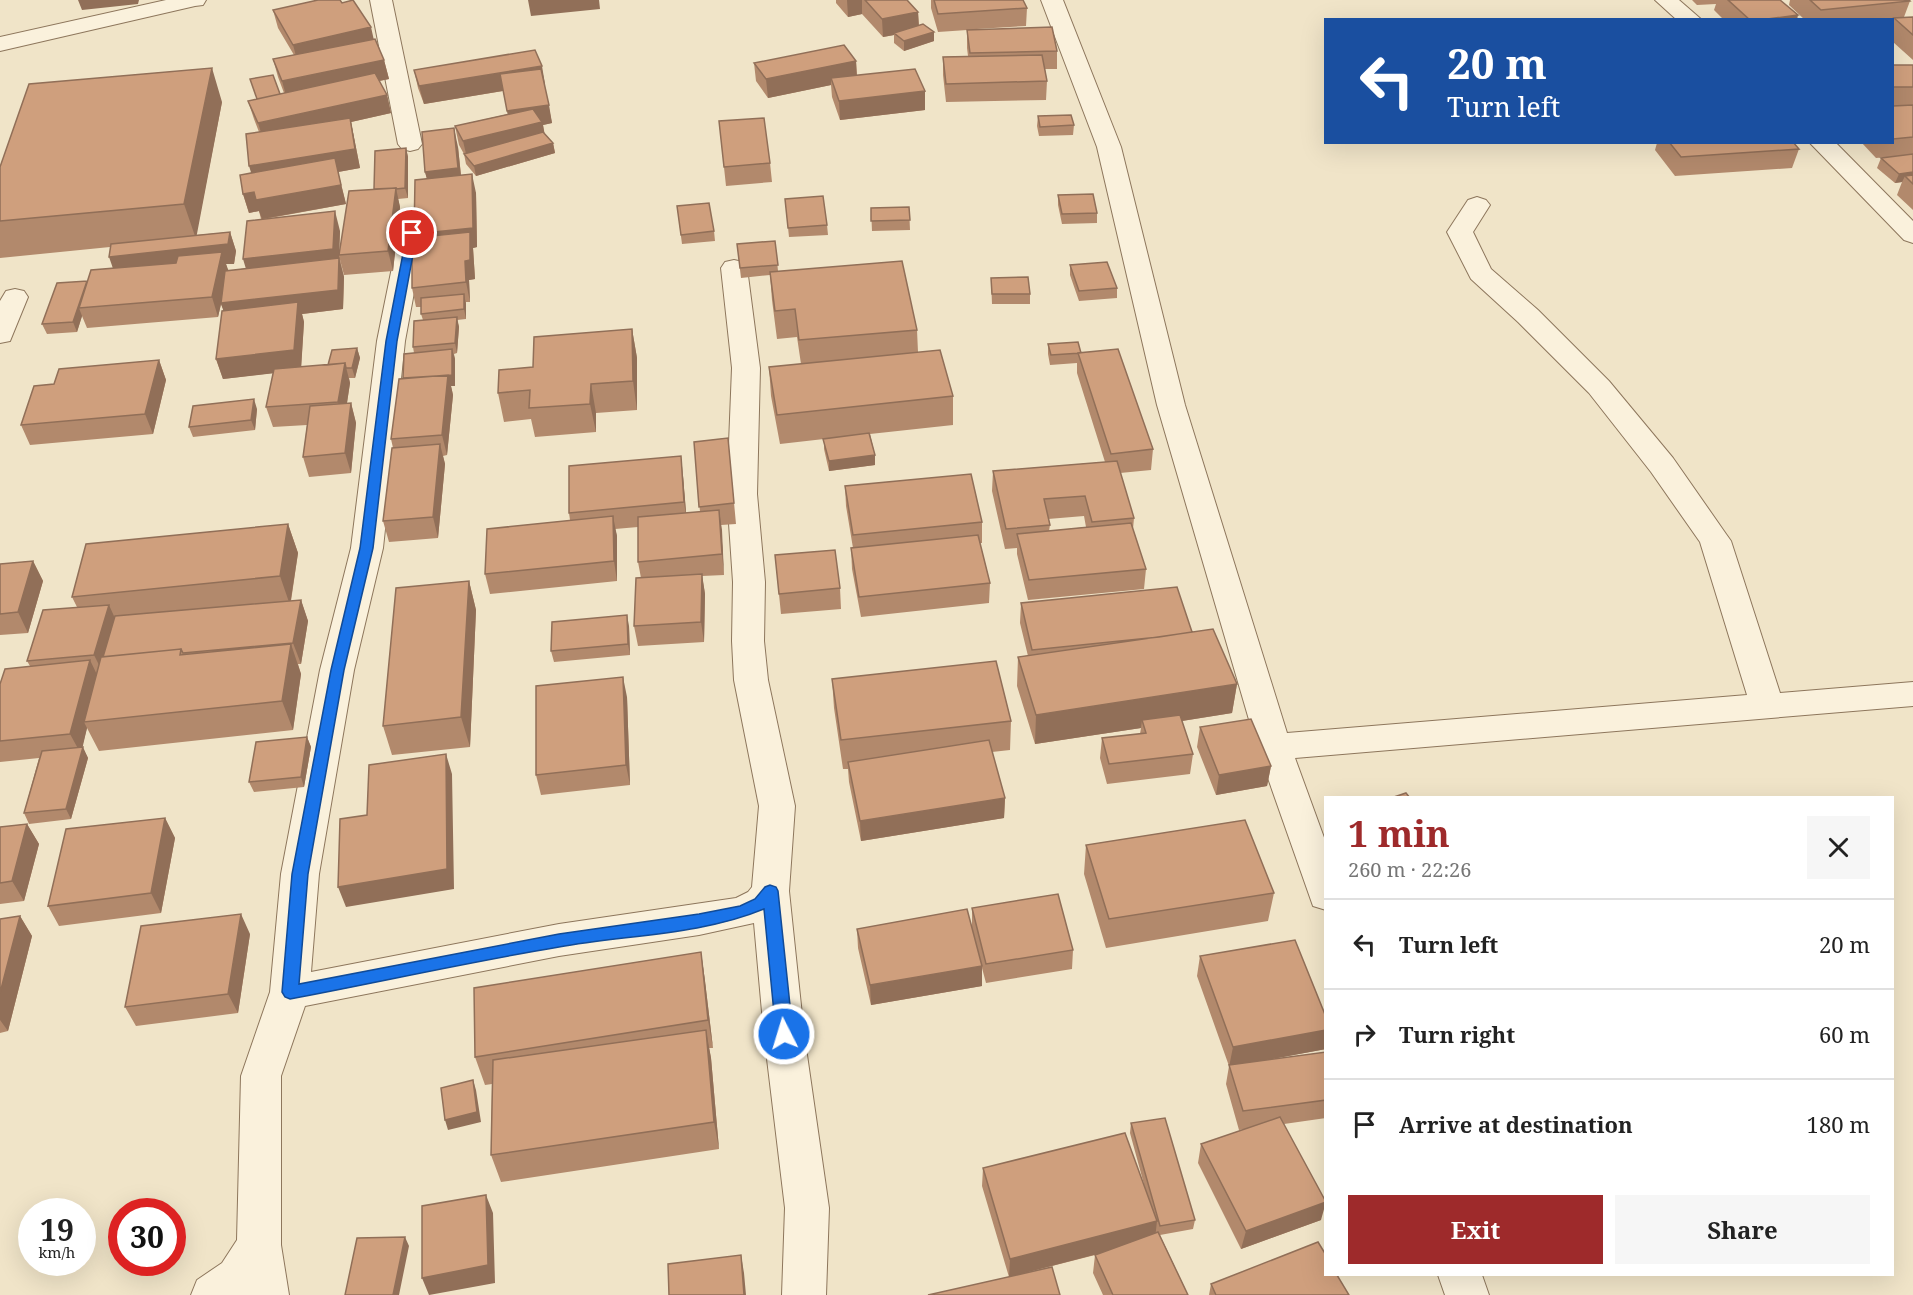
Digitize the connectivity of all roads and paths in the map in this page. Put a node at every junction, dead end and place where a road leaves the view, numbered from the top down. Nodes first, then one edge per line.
1 (195, 0) edge
2 (381, 0) edge
3 (1666, 0) edge
4 (1060, 1) edge
5 (151, 5) edge
6 (1688, 18) edge
7 (0, 44) edge
8 (410, 144) dead end
9 (1823, 144) edge
10 (1478, 205) dead end
11 (412, 233) edge
12 (1913, 235) edge
13 (734, 268) dead end
14 (15, 297) dead end
15 (0, 334) edge
16 (1913, 694) edge
17 (1767, 705) junction
18 (1274, 747) junction
19 (1324, 888) edge
20 (770, 891) junction
21 (290, 992) junction
22 (259, 1245) junction
23 (1460, 1276) edge
24 (213, 1295) edge
25 (267, 1295) edge
26 (804, 1295) edge
27 (1467, 1295) edge

1 - 5 street
2 - 8 street
3 - 6 street
4 - 18 street
5 - 7 street
9 - 12 street
10 - 17 street
11 - 21 street
13 - 20 street
14 - 15 street
16 - 17 street
17 - 18 street
18 - 19 street
20 - 21 street
20 - 26 street
21 - 22 street
22 - 24 street
22 - 25 street
23 - 27 street

